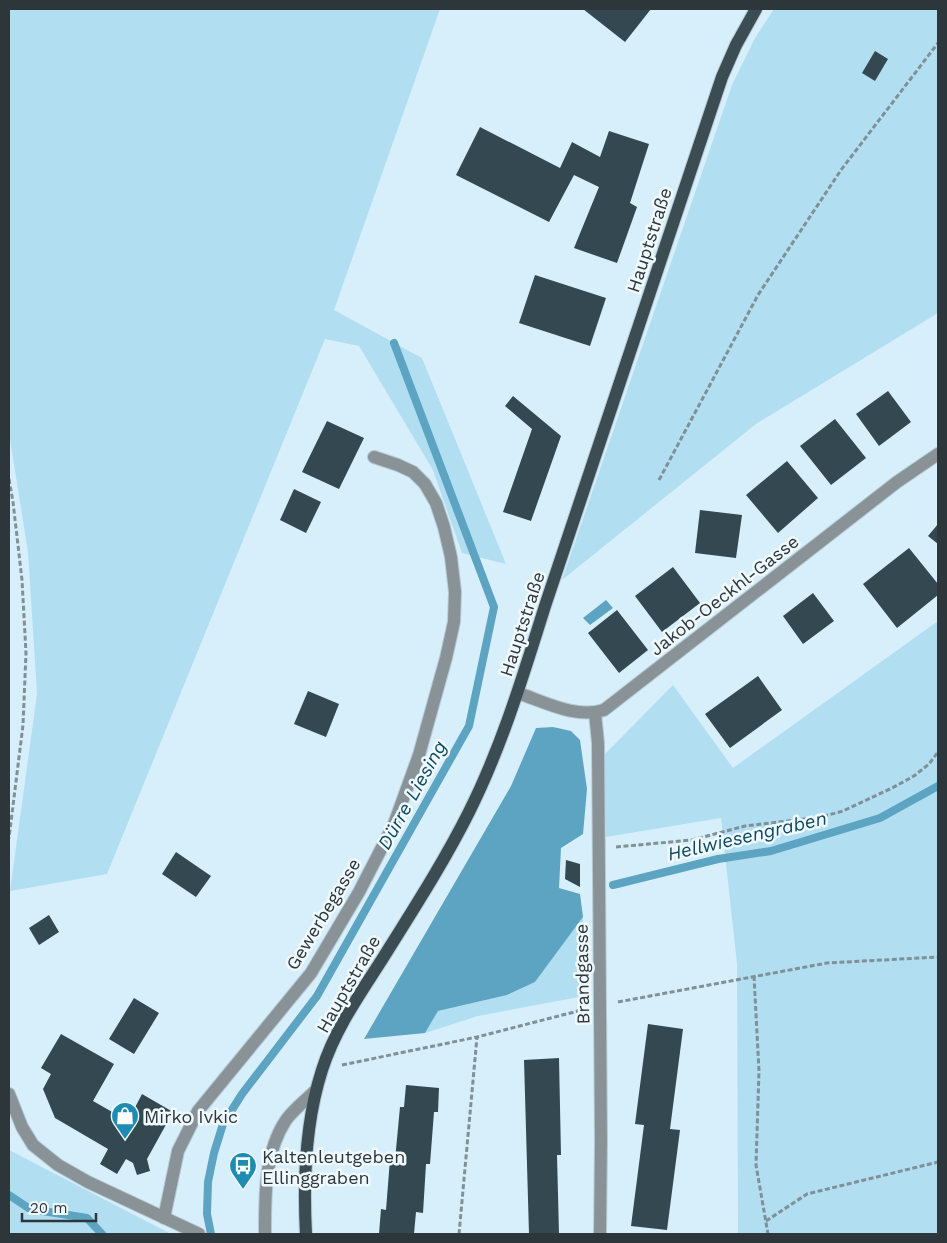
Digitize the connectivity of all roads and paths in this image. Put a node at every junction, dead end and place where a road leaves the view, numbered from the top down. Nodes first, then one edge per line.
1 (756, 9) edge
2 (938, 43) edge
3 (938, 454) edge
4 (374, 457) dead end
5 (9, 480) edge
6 (659, 480) dead end
7 (518, 693) junction
8 (595, 713) junction
9 (938, 752) edge
10 (9, 838) edge
11 (598, 849) junction
12 (938, 957) edge
13 (754, 976) junction
14 (600, 1006) junction
15 (477, 1037) junction
16 (322, 1069) junction
17 (316, 1090) junction
18 (9, 1094) edge
19 (938, 1162) edge
20 (164, 1218) junction
21 (766, 1221) junction
22 (198, 1234) edge
23 (265, 1234) edge
24 (306, 1234) edge
25 (459, 1234) edge
26 (600, 1234) edge
27 (768, 1234) edge

1 - 7 main road, Hauptstraße
2 - 6 path
3 - 8 street, Jakob-Oeckhl-Gasse
4 - 20 street, Gewerbegasse
5 - 10 path
7 - 8 street
7 - 16 main road, Hauptstraße
8 - 11 street, Brandgasse
9 - 11 path
11 - 14 street, Brandgasse
12 - 13 path
13 - 14 path
13 - 21 path
14 - 15 path
14 - 26 street, Brandgasse
15 - 16 path
15 - 25 path
16 - 17 main road, Hauptstraße
17 - 23 street
17 - 24 main road, Hauptstraße
18 - 20 street
19 - 21 path
20 - 22 street
21 - 27 path

